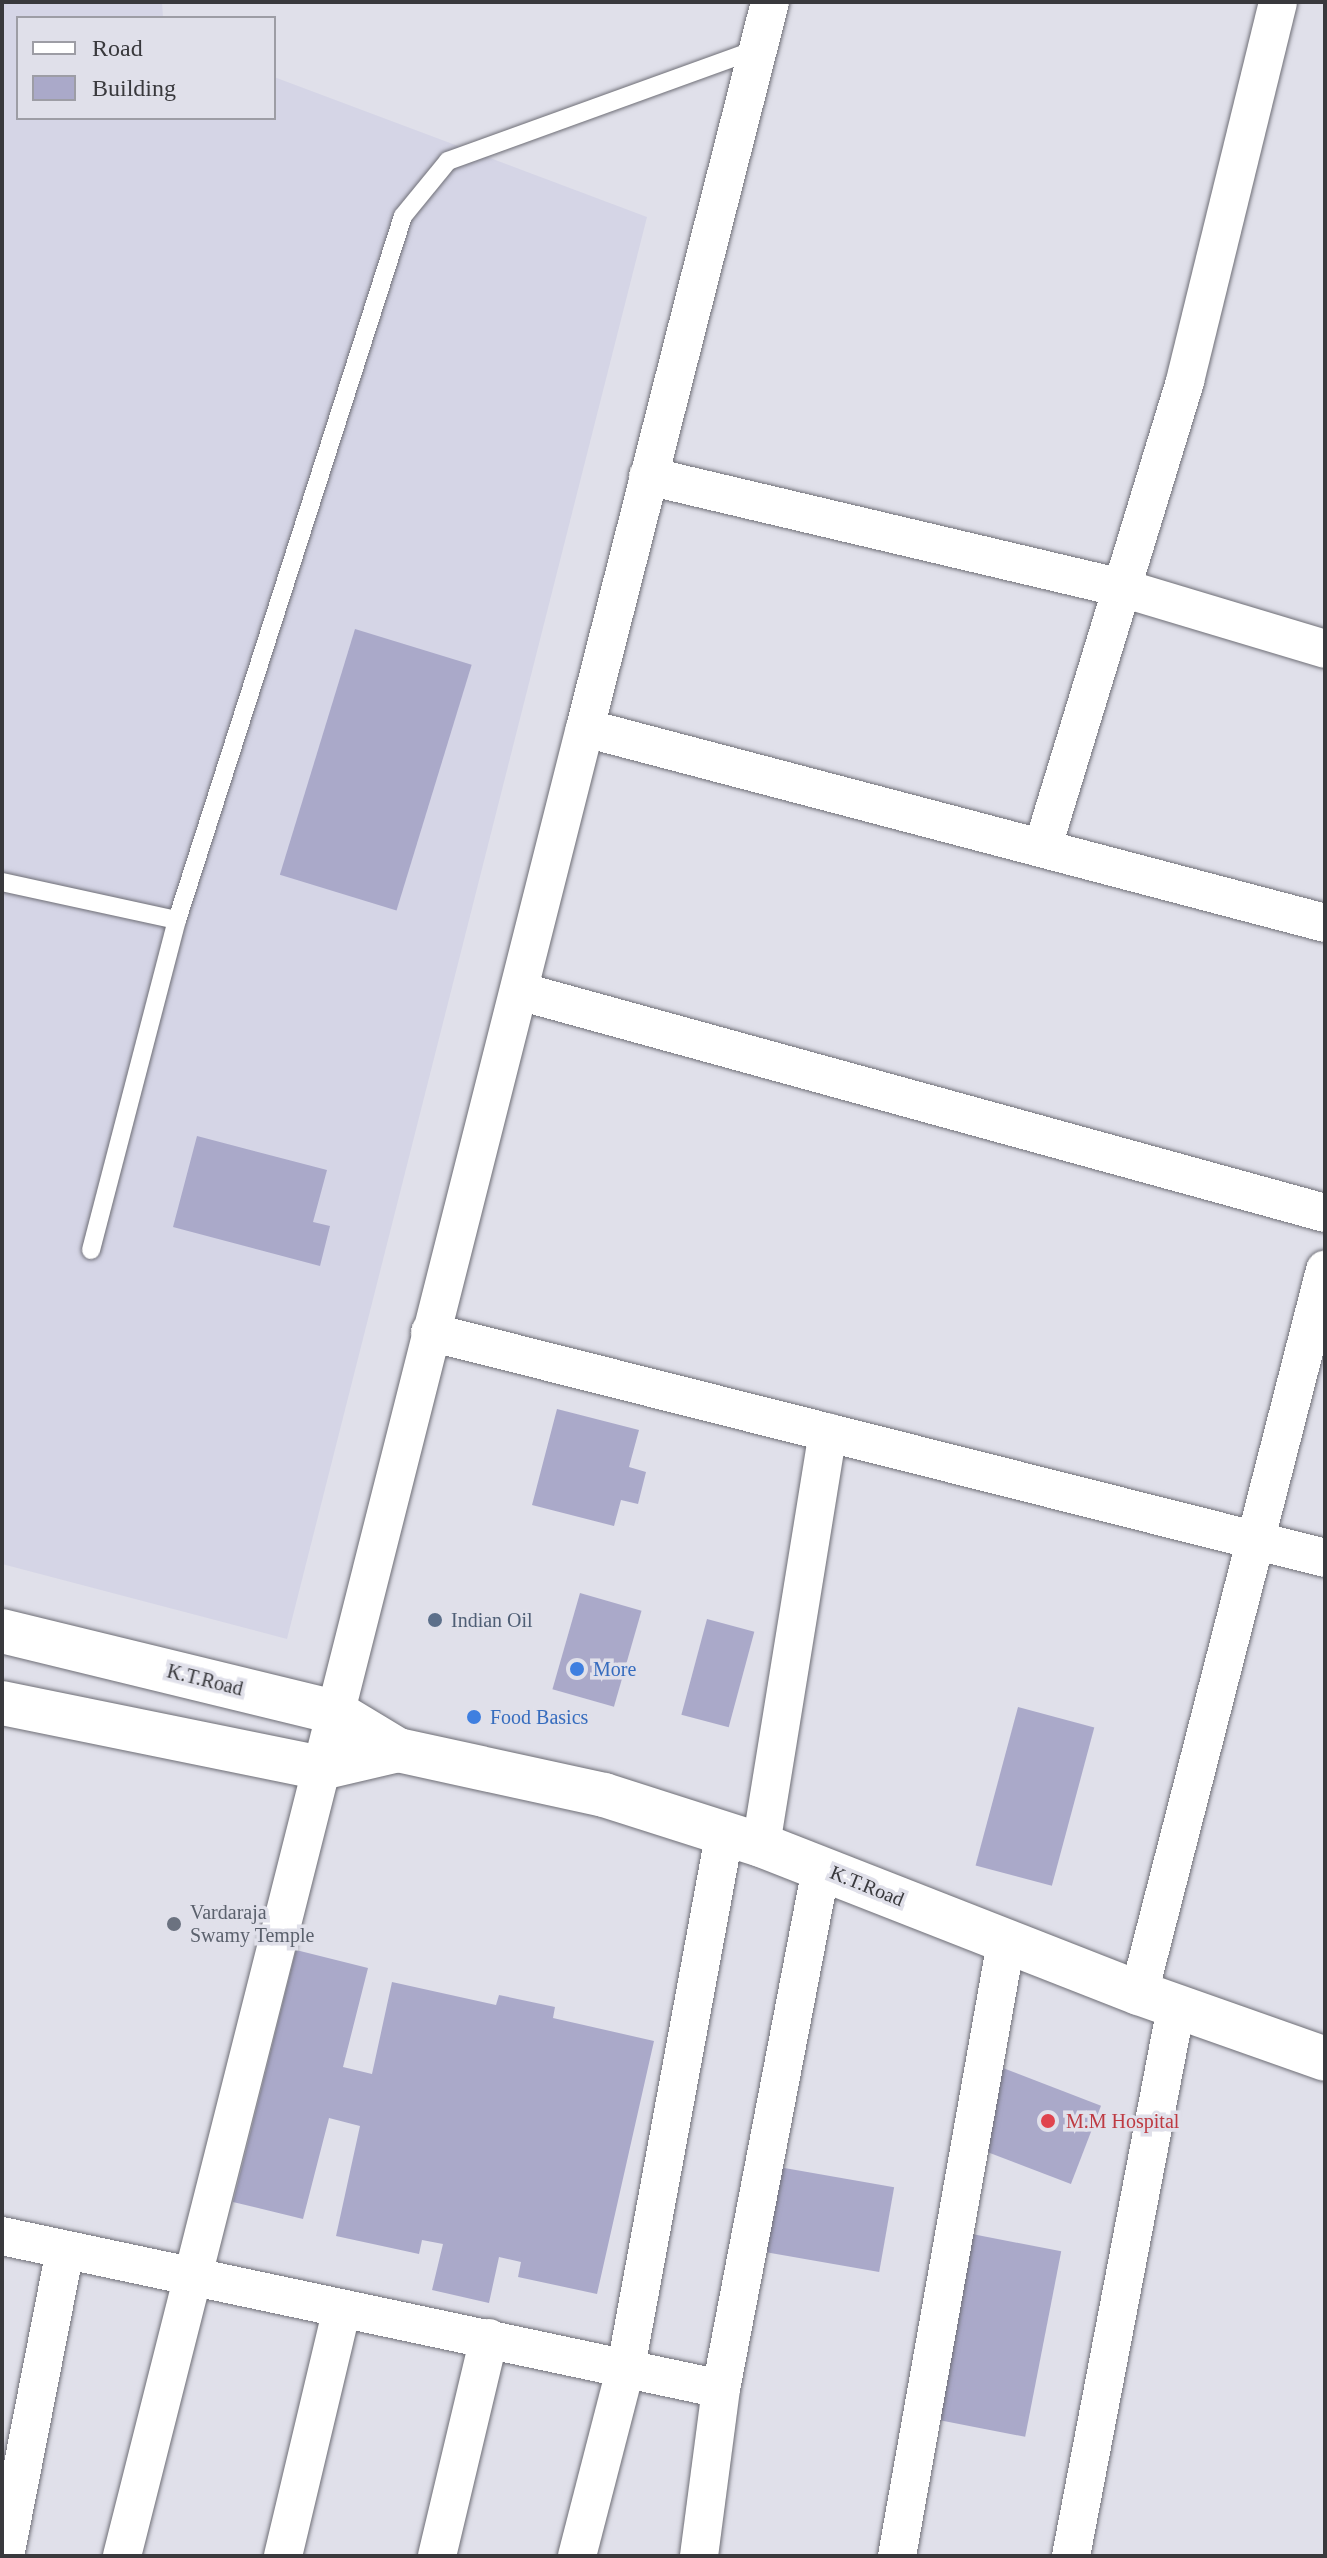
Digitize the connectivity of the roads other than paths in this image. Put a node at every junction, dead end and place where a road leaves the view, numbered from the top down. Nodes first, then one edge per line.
1 (770, 2) edge
2 (1278, 2) edge
3 (758, 49) junction
4 (648, 476) junction
5 (1122, 588) junction
6 (1325, 649) edge
7 (585, 728) junction
8 (1043, 846) junction
9 (2, 882) edge
10 (177, 920) junction
11 (1325, 923) edge
12 (519, 991) junction
13 (1325, 1213) edge
14 (91, 1250) dead end
15 (1325, 1270) edge
16 (430, 1332) junction
17 (828, 1432) junction
18 (1255, 1540) junction
19 (1325, 1558) edge
20 (2, 1631) edge
21 (2, 1703) edge
22 (335, 1712) junction
23 (398, 1750) junction
24 (321, 1768) junction
25 (743, 1840) junction
26 (821, 1868) junction
27 (1006, 1942) junction
28 (1158, 2000) junction
29 (1325, 2059) edge
30 (2, 2236) edge
31 (65, 2250) junction
32 (192, 2277) junction
33 (342, 2309) junction
34 (489, 2338) junction
35 (626, 2367) junction
36 (721, 2389) junction
37 (5, 2556) edge
38 (122, 2556) edge
39 (283, 2556) edge
40 (437, 2556) edge
41 (577, 2556) edge
42 (699, 2556) edge
43 (897, 2556) edge
44 (1071, 2556) edge

1 - 3 street
2 - 5 street
3 - 4 street
3 - 10 lane
4 - 5 street
4 - 7 street
5 - 6 street
5 - 8 street
7 - 8 street
7 - 12 street
8 - 11 street
9 - 10 lane
10 - 14 lane
12 - 13 street
12 - 16 street
15 - 18 street
16 - 17 street
16 - 22 street
17 - 18 street
17 - 25 street
18 - 19 street
18 - 28 street
20 - 22 main road, K.T.Road
21 - 24 main road, K.T.Road
22 - 23 main road, K.T.Road
22 - 24 street
23 - 24 main road, K.T.Road
23 - 25 main road, K.T.Road
24 - 32 street
25 - 26 main road, K.T.Road
25 - 35 street
26 - 27 main road, K.T.Road
26 - 36 street
27 - 28 main road, K.T.Road
27 - 43 street
28 - 29 main road, K.T.Road
28 - 44 street
30 - 31 street
31 - 32 street
31 - 37 street
32 - 33 street
32 - 38 street
33 - 34 street
33 - 39 street
34 - 35 street
34 - 40 street
35 - 36 street
35 - 41 street
36 - 42 street

